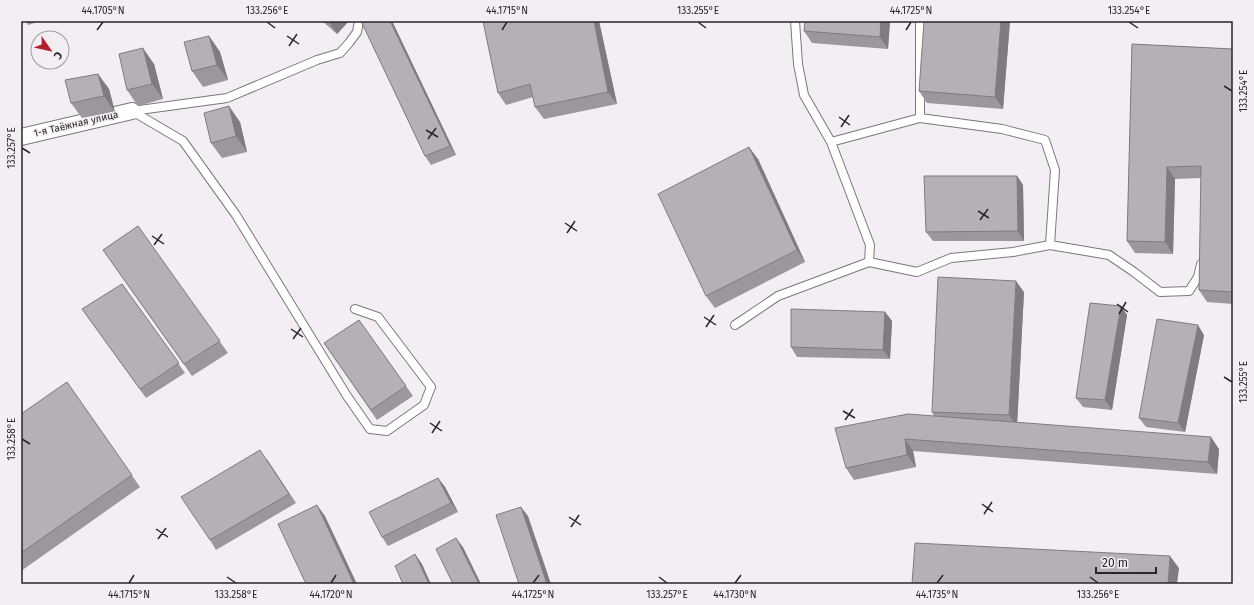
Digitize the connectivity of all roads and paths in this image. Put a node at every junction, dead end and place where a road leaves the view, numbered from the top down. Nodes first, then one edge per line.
1 (359, 21) edge
2 (795, 21) edge
3 (920, 21) edge
4 (132, 111) junction
5 (920, 118) junction
6 (21, 137) edge
7 (831, 142) junction
8 (1050, 245) junction
9 (1202, 260) edge
10 (869, 262) junction
11 (355, 309) dead end
12 (735, 325) dead end

1 - 4 lane
2 - 7 lane
3 - 5 lane
4 - 6 street, 1-я Таёжная улица
4 - 11 lane
5 - 7 lane
5 - 8 lane
7 - 10 lane
8 - 9 lane
8 - 10 lane
10 - 12 lane

